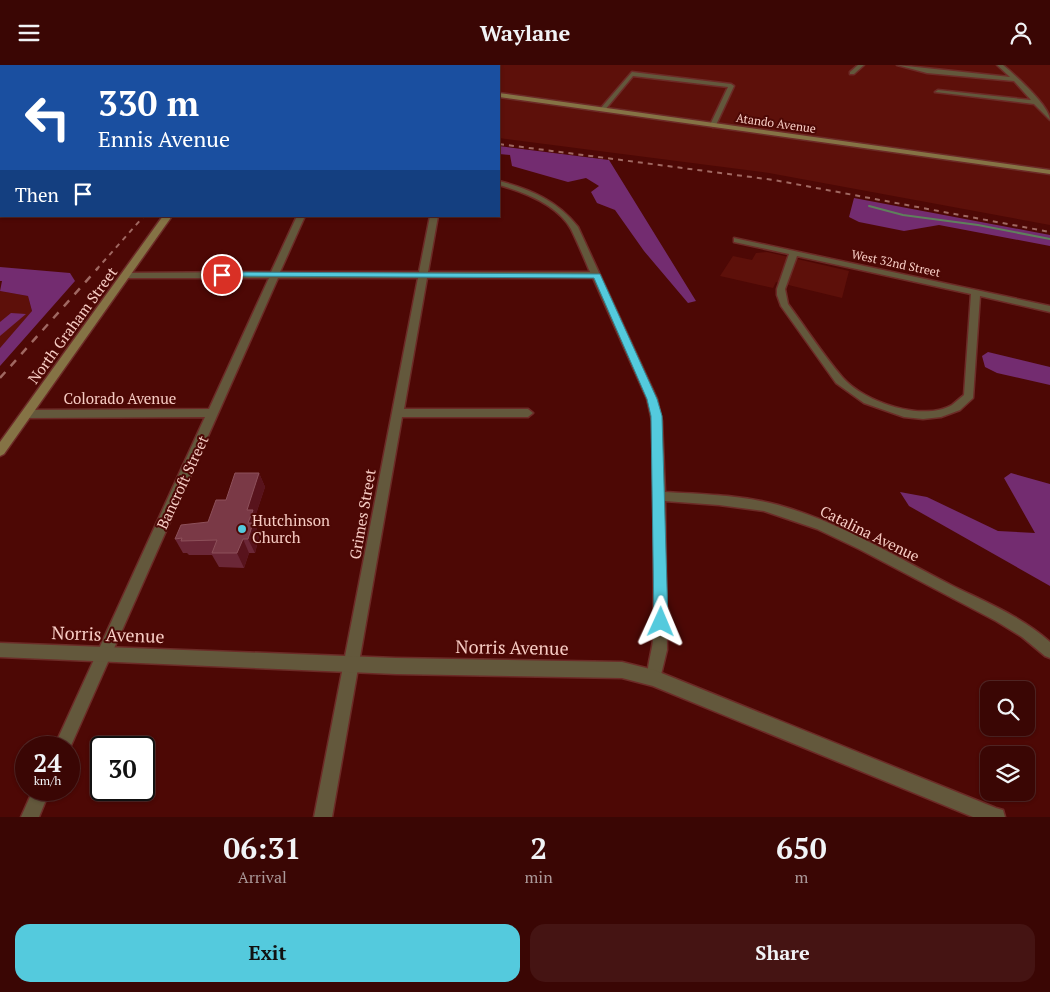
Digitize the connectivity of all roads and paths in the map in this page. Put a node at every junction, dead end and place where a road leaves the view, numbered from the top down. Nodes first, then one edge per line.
1 (861, 65) edge
2 (900, 65) edge
3 (1000, 65) edge
4 (852, 73) dead end
5 (1016, 79) junction
6 (938, 92) dead end
7 (500, 95) edge
8 (1037, 102) junction
9 (602, 110) junction
10 (1050, 118) edge
11 (713, 125) junction
12 (1050, 172) edge
13 (500, 183) edge
14 (167, 217) edge
15 (301, 217) edge
16 (434, 217) edge
17 (737, 240) dead end
18 (794, 253) junction
19 (126, 275) junction
20 (275, 275) junction
21 (424, 275) junction
22 (597, 275) junction
23 (976, 293) junction
24 (1050, 309) edge
25 (213, 413) junction
26 (398, 413) junction
27 (528, 413) dead end
28 (26, 414) junction
29 (0, 451) edge
30 (658, 496) junction
31 (0, 650) edge
32 (1050, 651) edge
33 (105, 653) junction
34 (352, 665) junction
35 (654, 678) junction
36 (67, 736) edge
37 (37, 801) edge
38 (30, 817) edge
39 (323, 817) edge
40 (996, 817) edge

1 - 4 street
2 - 5 street
3 - 5 street
5 - 8 street
6 - 8 street
7 - 9 main road, Atando Avenue
8 - 10 street
9 - 11 main road, Atando Avenue
9 - 11 street
11 - 12 main road, Atando Avenue
13 - 22 street
14 - 19 main road, North Graham Street
15 - 20 street, Bancroft Street
16 - 21 street, Grimes Street
17 - 18 street, West 32nd Street
18 - 23 street, West 32nd Street
18 - 23 street
19 - 20 street
19 - 28 main road, North Graham Street
20 - 21 street
20 - 25 street, Bancroft Street
21 - 22 street
21 - 26 street, Grimes Street
22 - 30 street
23 - 24 street, West 32nd Street
25 - 28 street, Colorado Avenue
25 - 33 street, Bancroft Street
26 - 27 street
26 - 34 street, Grimes Street
28 - 29 main road, North Graham Street
30 - 32 street, Catalina Avenue
30 - 35 street
31 - 33 street, Norris Avenue
33 - 34 street, Norris Avenue
33 - 36 street, Bancroft Street
34 - 35 street, Norris Avenue
34 - 39 street, Grimes Street
35 - 40 street, Norris Avenue
37 - 38 street

